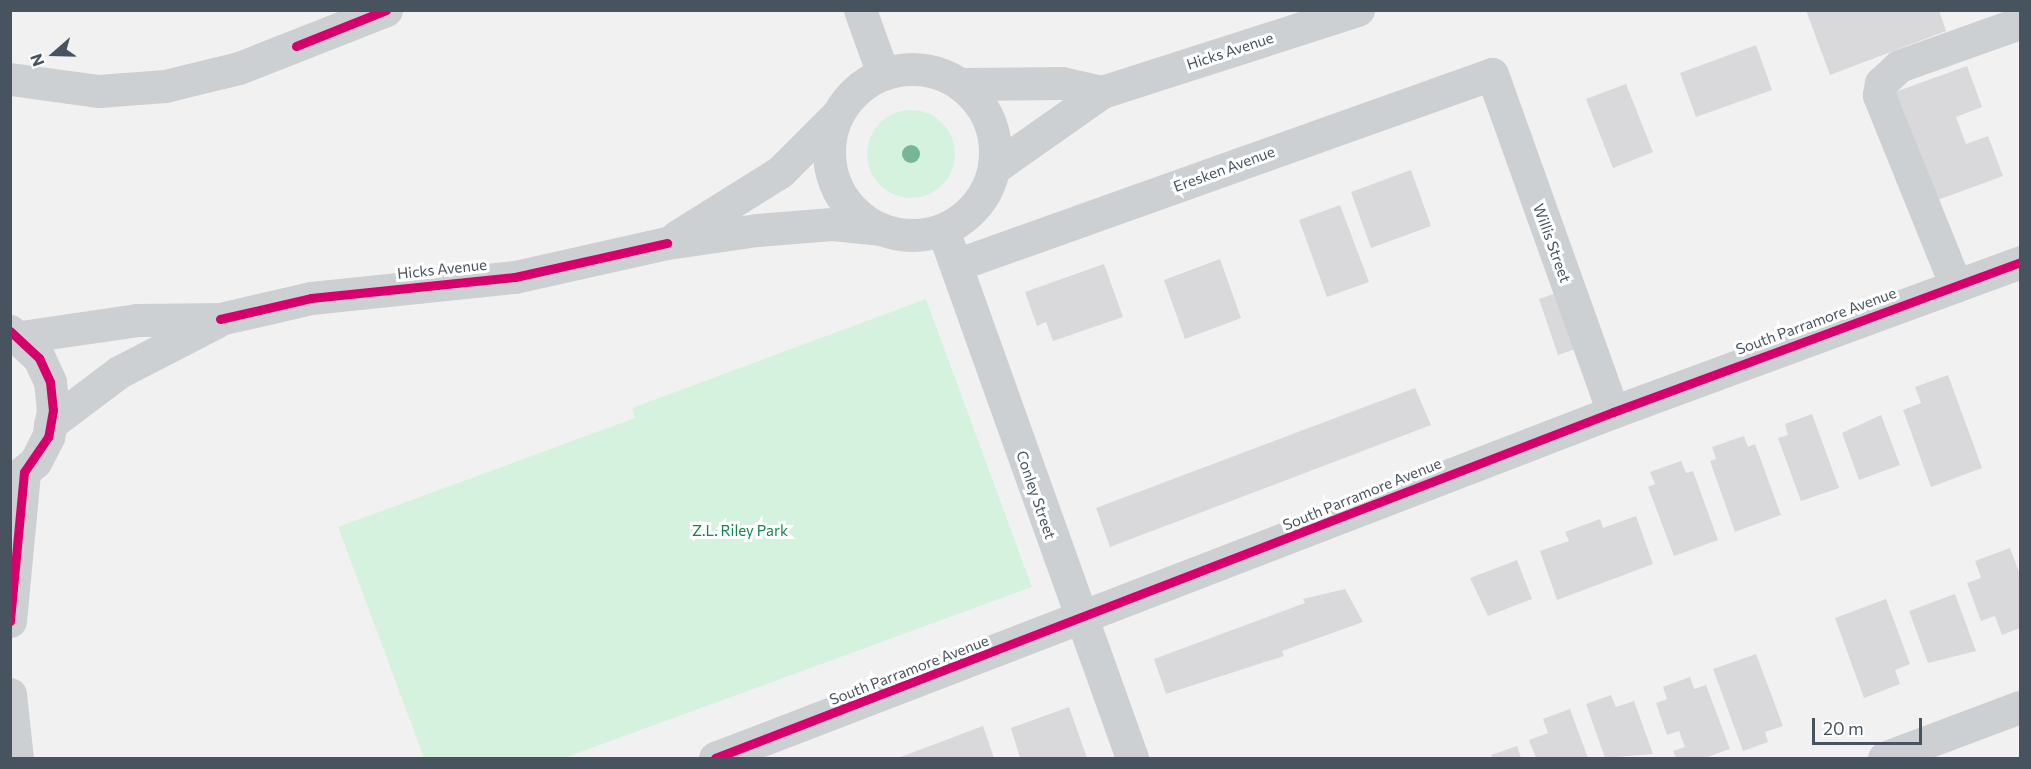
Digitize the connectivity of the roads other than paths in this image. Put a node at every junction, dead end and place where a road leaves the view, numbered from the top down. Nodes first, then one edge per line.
1 (386, 10) edge
2 (860, 10) edge
3 (1358, 10) edge
4 (2020, 23) edge
5 (884, 74) junction
6 (1492, 74) joint
7 (10, 79) edge
8 (960, 84) junction
9 (1102, 92) junction
10 (838, 114) junction
11 (994, 168) junction
12 (880, 229) junction
13 (943, 230) junction
14 (667, 243) junction
15 (2020, 262) edge
16 (956, 265) junction
17 (1956, 286) junction
18 (220, 320) junction
19 (16, 334) edge
20 (1613, 412) junction
21 (50, 424) junction
22 (17, 477) edge
23 (10, 621) edge
24 (1081, 621) junction
25 (10, 694) edge
26 (2020, 707) edge
27 (17, 759) edge
28 (715, 759) edge
29 (1132, 759) edge
30 (1884, 759) edge

1 - 7 street
2 - 5 street
3 - 9 street, Hicks Avenue
4 - 17 street
5 - 8 street
5 - 10 street
6 - 16 street, Eresken Avenue
6 - 20 street, Willis Street
8 - 9 street
8 - 11 street
9 - 11 street, Hicks Avenue
10 - 12 street
10 - 14 street, Hicks Avenue
11 - 13 street
12 - 13 street
12 - 14 street, Hicks Avenue
13 - 16 street, Conley Street
14 - 18 street, Hicks Avenue
15 - 17 street, South Parramore Avenue
16 - 24 street, Conley Street
17 - 20 street, South Parramore Avenue
18 - 19 street, Hicks Avenue
18 - 21 street, Hicks Avenue
19 - 21 street
20 - 24 street, South Parramore Avenue
21 - 22 street
22 - 23 street
24 - 28 street, South Parramore Avenue
24 - 29 street, Conley Street
25 - 27 street
26 - 30 street

